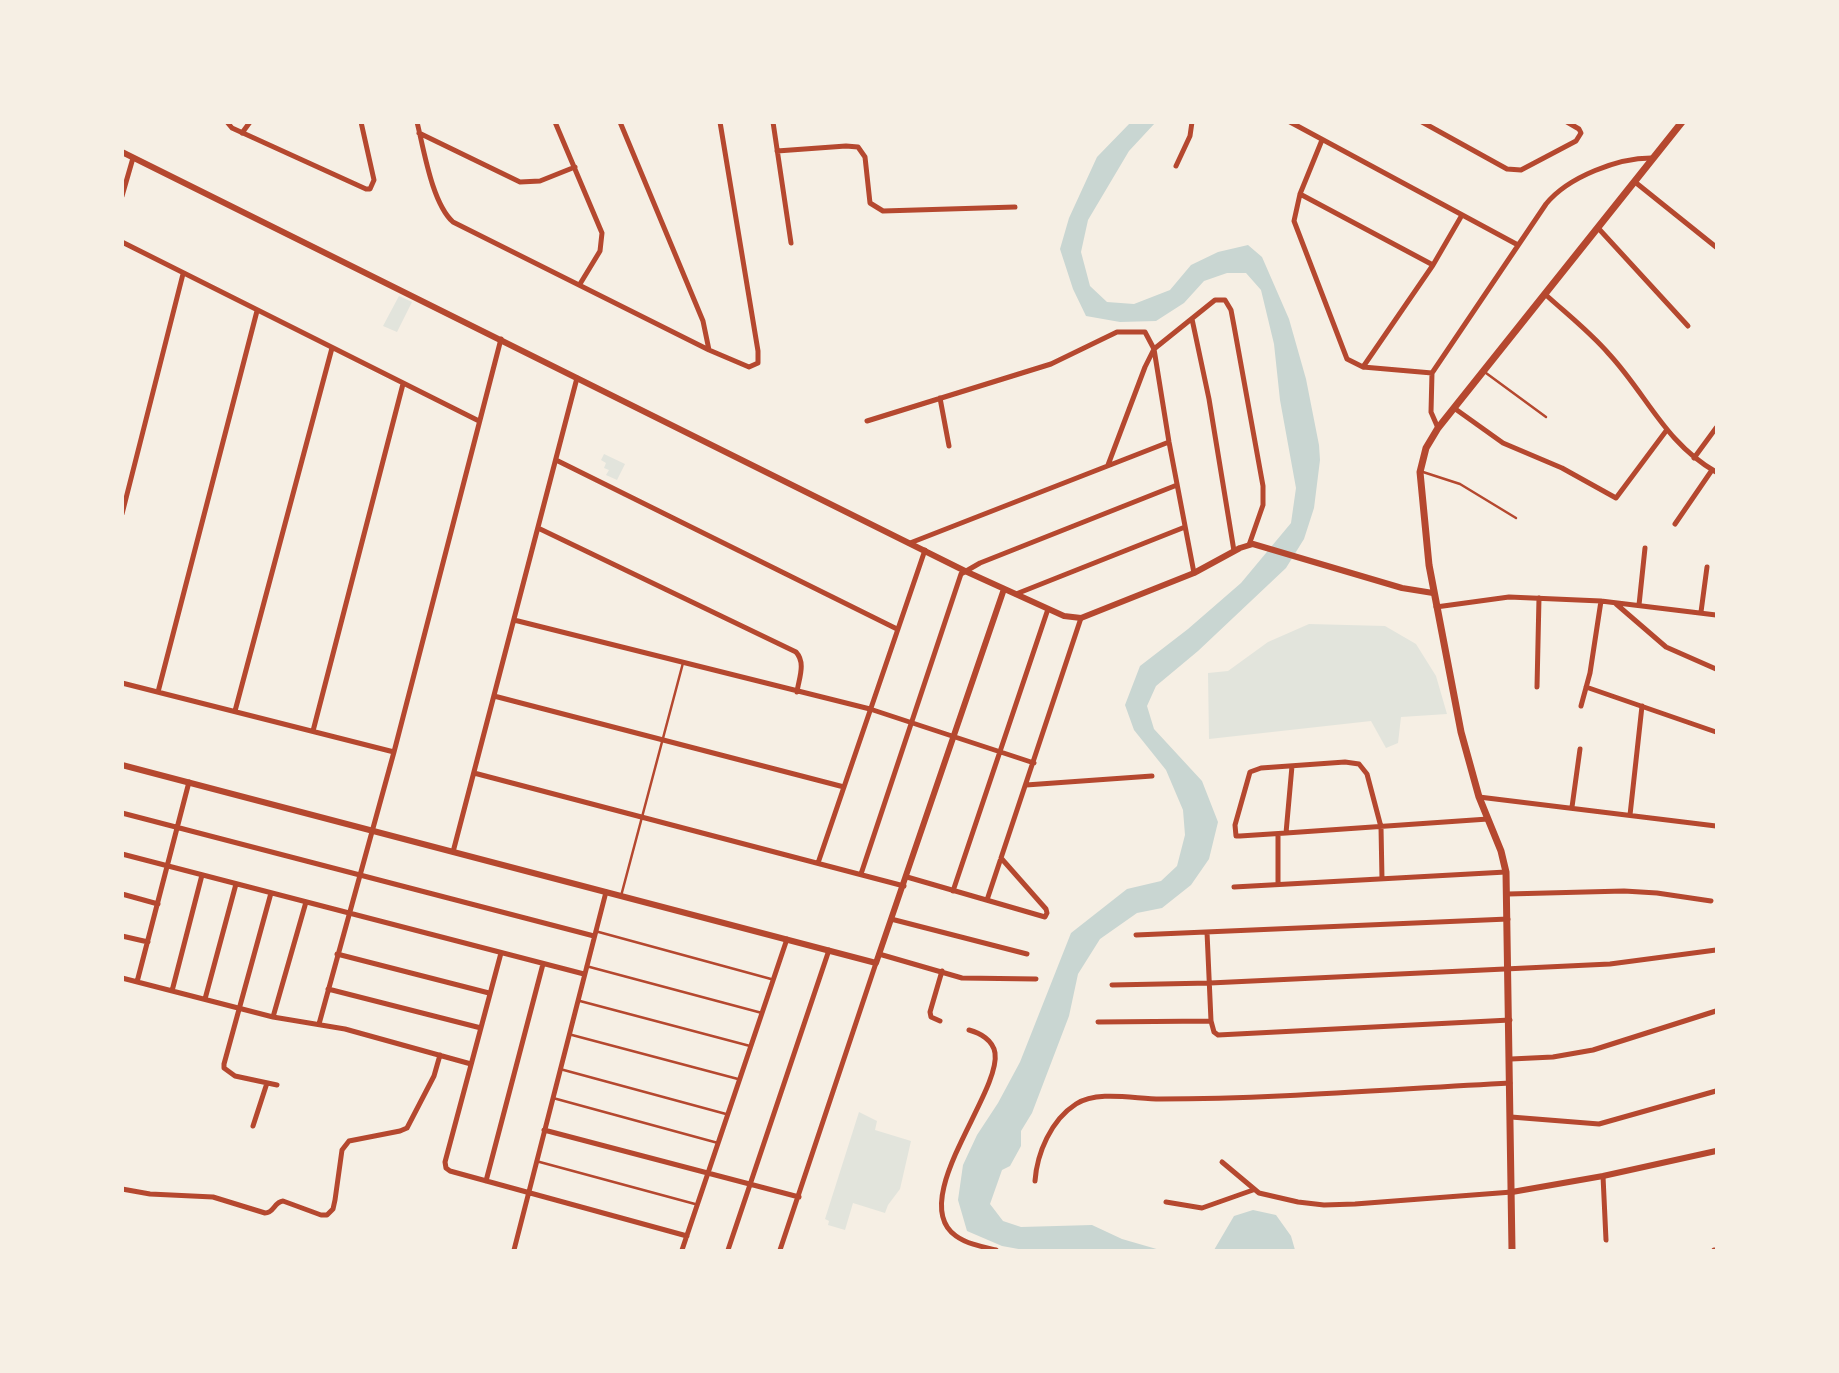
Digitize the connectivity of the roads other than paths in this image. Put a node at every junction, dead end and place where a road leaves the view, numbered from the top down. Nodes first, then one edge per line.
1 (227, 122) edge
2 (250, 122) edge
3 (361, 122) edge
4 (417, 122) edge
5 (555, 122) edge
6 (620, 122) edge
7 (720, 122) edge
8 (773, 122) edge
9 (1192, 122) edge
10 (1290, 122) edge
11 (1422, 122) edge
12 (1567, 122) edge
13 (1668, 122) edge
14 (1679, 126) edge
15 (243, 133) junction
16 (419, 133) junction
17 (1322, 140) junction
18 (777, 151) junction
19 (122, 152) edge
20 (133, 158) junction
21 (1654, 158) junction
22 (1176, 166) dead end
23 (575, 167) junction
24 (1635, 182) junction
25 (1300, 194) junction
26 (122, 196) edge
27 (1015, 207) dead end
28 (1462, 215) junction
29 (1599, 229) junction
30 (122, 242) edge
31 (792, 243) dead end
32 (1518, 245) junction
33 (1717, 247) edge
34 (1433, 265) junction
35 (183, 274) junction
36 (580, 284) junction
37 (1546, 295) junction
38 (257, 311) junction
39 (1192, 319) junction
40 (1688, 326) dead end
41 (501, 339) junction
42 (331, 348) junction
43 (1154, 349) junction
44 (709, 350) junction
45 (1363, 367) junction
46 (1483, 371) junction
47 (1432, 373) junction
48 (577, 378) junction
49 (403, 384) junction
50 (940, 398) junction
51 (1454, 408) junction
52 (1546, 417) dead end
53 (479, 421) junction
54 (867, 421) dead end
55 (1438, 428) junction
56 (1717, 428) edge
57 (1666, 431) junction
58 (1169, 442) junction
59 (949, 446) dead end
60 (1694, 458) junction
61 (556, 460) junction
62 (1108, 464) junction
63 (1714, 471) edge
64 (1420, 472) junction
65 (1177, 485) junction
66 (122, 514) edge
67 (1516, 518) dead end
68 (1675, 524) dead end
69 (1185, 527) junction
70 (538, 528) junction
71 (910, 543) junction
72 (1249, 545) junction
73 (1645, 548) dead end
74 (925, 550) junction
75 (1234, 551) junction
76 (1707, 567) dead end
77 (965, 571) junction
78 (1195, 573) junction
79 (1004, 589) junction
80 (1433, 593) junction
81 (1015, 594) junction
82 (1539, 598) junction
83 (1601, 601) junction
84 (1615, 603) junction
85 (1639, 605) junction
86 (1436, 607) junction
87 (1048, 609) junction
88 (1701, 612) junction
89 (1717, 615) edge
90 (1081, 618) junction
91 (514, 620) junction
92 (897, 629) junction
93 (683, 663) junction
94 (1717, 668) edge
95 (122, 682) edge
96 (1537, 687) dead end
97 (1586, 687) junction
98 (158, 692) junction
99 (797, 692) junction
100 (494, 696) junction
101 (1581, 706) dead end
102 (1642, 706) junction
103 (870, 709) junction
104 (235, 711) junction
105 (912, 722) junction
106 (313, 731) junction
107 (1717, 732) edge
108 (954, 736) junction
109 (663, 741) junction
110 (1580, 748) dead end
111 (394, 752) junction
112 (999, 752) junction
113 (1034, 763) junction
114 (122, 765) edge
115 (1293, 766) junction
116 (474, 773) junction
117 (1152, 776) dead end
118 (190, 782) junction
119 (1026, 785) junction
120 (844, 787) junction
121 (1479, 797) junction
122 (1572, 807) junction
123 (122, 813) edge
124 (1630, 815) junction
125 (642, 817) junction
126 (1488, 819) junction
127 (1717, 826) edge
128 (177, 827) junction
129 (1381, 827) junction
130 (372, 830) junction
131 (1286, 833) junction
132 (1278, 834) junction
133 (453, 852) junction
134 (122, 854) edge
135 (1000, 858) junction
136 (818, 863) junction
137 (167, 866) junction
138 (1506, 872) junction
139 (359, 873) junction
140 (861, 874) junction
141 (202, 875) junction
142 (907, 877) junction
143 (1382, 879) junction
144 (236, 884) junction
145 (1278, 884) junction
146 (904, 886) junction
147 (1234, 887) dead end
148 (953, 891) junction
149 (606, 892) junction
150 (271, 893) junction
151 (122, 894) edge
152 (1508, 894) junction
153 (621, 896) junction
154 (987, 900) junction
155 (1711, 901) dead end
156 (306, 902) junction
157 (158, 904) junction
158 (349, 913) junction
159 (891, 919) junction
160 (1508, 919) junction
161 (1207, 932) junction
162 (595, 933) junction
163 (1136, 935) dead end
164 (122, 936) edge
165 (787, 939) junction
166 (148, 942) junction
167 (829, 950) junction
168 (1717, 950) edge
169 (501, 953) junction
170 (337, 954) junction
171 (879, 954) junction
172 (1027, 954) dead end
173 (876, 963) junction
174 (543, 964) junction
175 (586, 966) junction
176 (1508, 970) junction
177 (942, 971) junction
178 (584, 974) junction
179 (122, 978) edge
180 (1036, 979) dead end
181 (773, 980) junction
182 (137, 982) junction
183 (1209, 983) junction
184 (1112, 985) dead end
185 (328, 989) junction
186 (172, 991) junction
187 (489, 993) junction
188 (205, 999) junction
189 (577, 1001) junction
190 (239, 1008) junction
191 (1717, 1010) edge
192 (762, 1013) junction
193 (273, 1017) junction
194 (1510, 1020) junction
195 (940, 1021) dead end
196 (1211, 1021) junction
197 (1098, 1022) dead end
198 (320, 1024) junction
199 (481, 1028) junction
200 (969, 1030) dead end
201 (568, 1034) junction
202 (751, 1046) junction
203 (440, 1055) junction
204 (1510, 1059) junction
205 (471, 1064) junction
206 (560, 1069) junction
207 (739, 1080) junction
208 (267, 1083) junction
209 (1511, 1083) junction
210 (277, 1086) dead end
211 (1717, 1091) edge
212 (553, 1098) junction
213 (728, 1115) junction
214 (1511, 1117) junction
215 (253, 1126) dead end
216 (544, 1130) junction
217 (718, 1143) junction
218 (1717, 1151) edge
219 (536, 1161) junction
220 (1222, 1162) dead end
221 (708, 1172) junction
222 (1603, 1176) junction
223 (486, 1181) junction
224 (1035, 1181) dead end
225 (750, 1184) junction
226 (122, 1189) edge
227 (1253, 1190) junction
228 (528, 1192) junction
229 (1512, 1192) junction
230 (799, 1197) junction
231 (1166, 1202) dead end
232 (697, 1205) junction
233 (687, 1236) junction
234 (1606, 1240) dead end
235 (514, 1251) edge
236 (682, 1251) edge
237 (728, 1251) edge
238 (780, 1251) edge
239 (996, 1251) edge
240 (1512, 1251) edge

1 - 15 street
2 - 15 street
3 - 15 street
4 - 16 street
5 - 23 street
6 - 44 street
7 - 44 street
8 - 18 street
9 - 22 street
10 - 17 street
11 - 12 street
13 - 14 street
14 - 21 main road
16 - 23 street
16 - 36 street
17 - 25 street
17 - 28 street
18 - 27 street
18 - 31 street
19 - 20 street
20 - 26 street
20 - 41 street
21 - 24 main road
21 - 32 street
23 - 36 street
24 - 29 main road
24 - 33 street
25 - 34 street
25 - 45 street
28 - 32 street
28 - 34 street
29 - 37 main road
29 - 40 street
30 - 35 street
32 - 47 street
34 - 45 street
35 - 38 street
35 - 66 street
36 - 44 street
37 - 46 main road
37 - 57 street
38 - 42 street
38 - 98 street
39 - 43 street
39 - 72 street
39 - 75 street
41 - 48 street
41 - 53 street
42 - 49 street
42 - 104 street
43 - 50 street
43 - 58 street
43 - 62 street
45 - 47 street
46 - 51 main road
46 - 52 lane
47 - 55 street
48 - 61 street
48 - 71 street
49 - 53 street
49 - 106 street
50 - 54 street
50 - 59 street
51 - 55 main road
51 - 57 street
53 - 111 street
55 - 64 main road
56 - 60 street
57 - 60 street
58 - 62 street
58 - 65 street
60 - 63 street
61 - 70 street
61 - 92 street
62 - 71 street
63 - 68 street
64 - 67 lane
64 - 80 main road
65 - 69 street
65 - 77 street
69 - 78 street
69 - 81 street
70 - 91 street
70 - 99 street
71 - 74 street
72 - 75 street
72 - 80 street
73 - 85 street
74 - 77 street
74 - 92 street
75 - 78 street
76 - 88 street
77 - 79 street
77 - 105 street
78 - 90 street
79 - 81 street
79 - 108 street
80 - 86 main road
81 - 87 street
82 - 83 street
82 - 86 street
82 - 96 street
83 - 84 street
83 - 97 street
84 - 85 street
84 - 94 street
85 - 88 street
86 - 121 main road
87 - 90 street
87 - 112 street
88 - 89 street
90 - 113 street
91 - 93 street
91 - 100 street
92 - 103 street
93 - 99 street
93 - 109 lane
95 - 98 street
97 - 101 street
97 - 102 street
98 - 104 street
99 - 103 street
100 - 109 street
100 - 116 street
102 - 107 street
102 - 124 street
103 - 105 street
103 - 120 street
104 - 106 street
105 - 108 street
105 - 140 street
106 - 111 street
108 - 112 street
108 - 142 street
109 - 120 street
109 - 125 lane
110 - 122 street
111 - 130 street
112 - 113 street
112 - 148 street
113 - 119 street
114 - 118 street
115 - 129 street
115 - 131 street
115 - 132 street
116 - 125 street
116 - 133 street
117 - 119 street
118 - 128 street
118 - 130 street
119 - 135 street
120 - 136 street
121 - 122 street
121 - 126 main road
122 - 124 street
123 - 128 street
124 - 127 street
125 - 136 street
125 - 153 lane
126 - 129 street
126 - 138 main road
128 - 137 street
128 - 139 street
129 - 131 street
129 - 143 street
130 - 133 street
130 - 139 street
131 - 132 street
132 - 145 street
133 - 149 street
134 - 137 street
135 - 154 street
135 - 154 street
136 - 140 street
137 - 141 street
137 - 157 street
138 - 143 street
138 - 152 main road
139 - 158 street
139 - 162 street
140 - 146 street
141 - 144 street
141 - 186 street
142 - 146 street
142 - 148 street
143 - 145 street
144 - 150 street
144 - 188 street
145 - 147 street
146 - 159 street
148 - 154 street
149 - 153 street
149 - 162 street
150 - 156 street
150 - 190 street
151 - 157 street
152 - 155 street
152 - 160 main road
153 - 165 street
156 - 158 street
156 - 193 street
157 - 166 street
158 - 169 street
158 - 170 street
159 - 171 street
159 - 172 street
160 - 161 street
160 - 176 main road
161 - 163 street
161 - 183 street
162 - 175 street
162 - 181 lane
164 - 166 street
165 - 167 street
165 - 181 street
166 - 182 street
167 - 173 street
167 - 225 street
168 - 176 street
169 - 174 street
169 - 187 street
170 - 185 street
170 - 187 street
171 - 173 street
171 - 177 street
173 - 230 street
174 - 178 street
174 - 223 street
175 - 178 street
175 - 192 lane
176 - 183 street
176 - 194 main road
177 - 180 street
177 - 195 street
178 - 189 street
179 - 182 street
181 - 192 street
182 - 186 street
183 - 184 street
183 - 196 street
185 - 198 street
185 - 199 street
186 - 188 street
187 - 199 street
188 - 190 street
189 - 201 street
189 - 202 lane
190 - 193 street
190 - 208 street
191 - 204 street
192 - 202 street
193 - 198 street
194 - 196 street
194 - 204 main road
196 - 197 street
198 - 203 street
199 - 205 street
200 - 239 street
201 - 206 street
201 - 207 lane
202 - 207 street
203 - 205 street
203 - 226 street
204 - 209 main road
205 - 223 street
206 - 212 street
206 - 213 lane
207 - 213 street
208 - 210 street
208 - 215 street
209 - 214 main road
209 - 224 street
211 - 214 street
212 - 216 street
212 - 217 lane
213 - 217 street
214 - 229 main road
216 - 219 street
216 - 221 street
217 - 221 street
218 - 222 street
219 - 228 street
219 - 232 lane
220 - 227 street
221 - 225 street
221 - 232 street
222 - 229 street
222 - 234 street
223 - 228 street
225 - 230 street
225 - 237 street
227 - 229 street
227 - 231 street
228 - 233 street
228 - 235 street
229 - 240 main road
230 - 238 street
232 - 233 street
233 - 236 street

